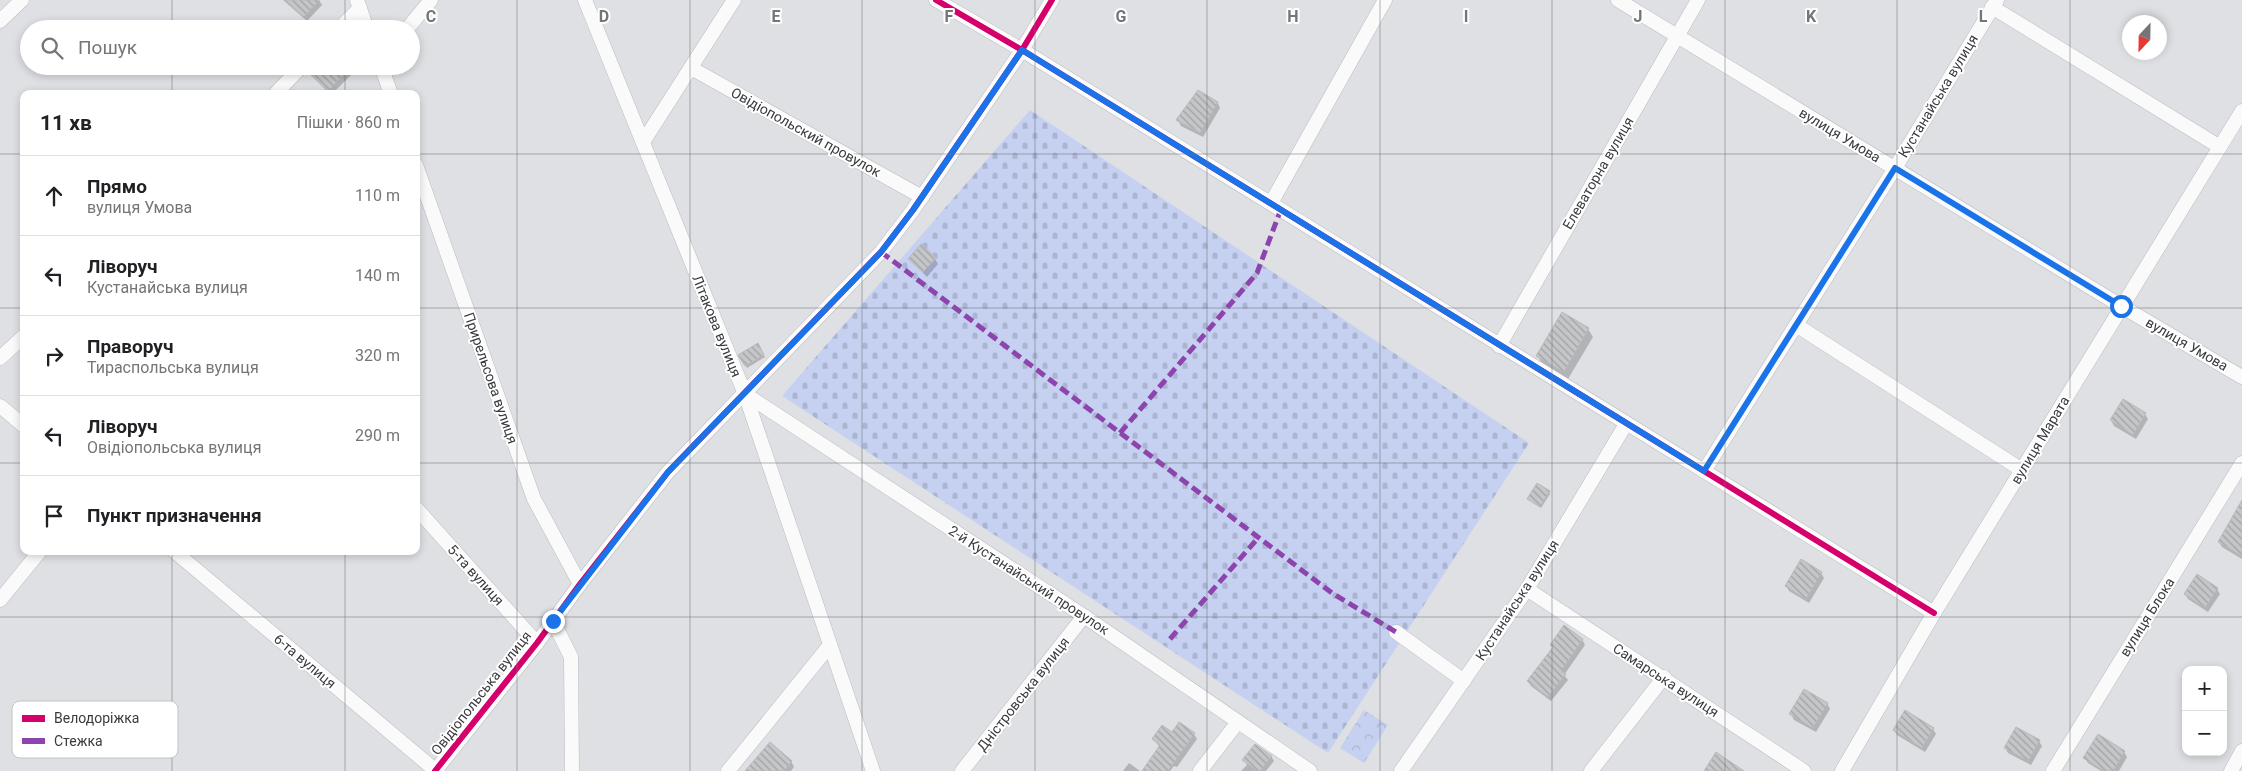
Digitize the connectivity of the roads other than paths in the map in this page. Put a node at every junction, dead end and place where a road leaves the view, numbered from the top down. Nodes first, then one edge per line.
1 (22, 0) edge
2 (431, 0) edge
3 (585, 0) edge
4 (734, 0) edge
5 (936, 0) edge
6 (1052, 0) edge
7 (1385, 0) edge
8 (1618, 0) edge
9 (1698, 0) edge
10 (1995, 3) edge
11 (358, 4) edge
12 (346, 20) edge
13 (364, 20) edge
14 (414, 20) edge
15 (0, 21) edge
16 (1677, 36) junction
17 (1022, 50) junction
18 (691, 68) junction
19 (293, 75) edge
20 (384, 75) edge
21 (279, 90) edge
22 (390, 90) edge
23 (2242, 111) edge
24 (643, 142) junction
25 (2220, 147) junction
26 (1895, 168) junction
27 (420, 176) edge
28 (922, 197) junction
29 (1271, 203) junction
30 (2121, 306) junction
31 (1796, 325) junction
32 (20, 340) edge
33 (1499, 346) junction
34 (0, 358) edge
35 (2242, 377) edge
36 (745, 394) junction
37 (0, 406) edge
38 (20, 423) edge
39 (1626, 424) junction
40 (2242, 463) edge
41 (2022, 470) junction
42 (1704, 471) junction
43 (420, 512) edge
44 (37, 555) edge
45 (179, 555) edge
46 (580, 584) junction
47 (1527, 589) junction
48 (0, 600) edge
49 (1934, 614) junction
50 (1084, 616) junction
51 (553, 621) junction
52 (1396, 632) dead end
53 (537, 643) junction
54 (830, 645) junction
55 (1664, 677) junction
56 (1464, 681) junction
57 (1238, 722) junction
58 (2242, 751) edge
59 (435, 771) edge
60 (572, 771) edge
61 (728, 771) edge
62 (873, 771) edge
63 (962, 771) edge
64 (1200, 771) edge
65 (1310, 771) edge
66 (1401, 771) edge
67 (1591, 771) edge
68 (1804, 771) edge
69 (1842, 771) edge
70 (2053, 771) edge
71 (2231, 771) edge

1 - 15 street
2 - 14 street
3 - 24 street, Літакова вулиця
4 - 18 street
5 - 17 street
6 - 17 street, Овідіопольська вулиця
7 - 29 street
8 - 16 street, вулиця Умова
9 - 16 street, Елеваторна вулиця
10 - 25 street
10 - 26 street, Кустанайська вулиця
11 - 12 street
11 - 13 street
16 - 26 street, вулиця Умова
16 - 33 street, Елеваторна вулиця
17 - 28 street, Овідіопольська вулиця
17 - 29 street
18 - 24 street
18 - 28 street, Овідіопольский провулок
19 - 21 street
20 - 22 street
23 - 25 street, вулиця Марата
24 - 36 street, Літакова вулиця
25 - 30 street, вулиця Марата
26 - 30 street, вулиця Умова
26 - 31 street, Кустанайська вулиця
27 - 46 street, Прирельсова вулиця
28 - 36 street, Овідіопольська вулиця
29 - 33 street
30 - 35 street, вулиця Умова
30 - 41 street, вулиця Марата
31 - 41 street
31 - 42 street, Кустанайська вулиця
32 - 34 street
33 - 39 street
36 - 46 street, Овідіопольська вулиця
36 - 50 street, 2-й Кустанайський провулок
36 - 54 street, Літакова вулиця
37 - 38 street
39 - 42 street
39 - 47 street, Кустанайська вулиця
40 - 70 street, вулиця Блока
41 - 49 street, вулиця Марата
42 - 49 street
43 - 53 street, 5-та вулиця
44 - 48 street
45 - 59 street, 6-та вулиця
46 - 51 street, Овідіопольська вулиця
47 - 55 street, Самарська вулиця
47 - 56 street, Кустанайська вулиця
49 - 69 street, вулиця Марата
50 - 57 street, 2-й Кустанайський провулок
50 - 63 street, Дністровська вулиця
51 - 53 street, Овідіопольська вулиця
51 - 60 street
52 - 56 street
53 - 59 street, Овідіопольська вулиця
54 - 61 street
54 - 62 street, Літакова вулиця
55 - 67 street
55 - 68 street, Самарська вулиця
56 - 66 street, Кустанайська вулиця
57 - 64 street
57 - 65 street, 2-й Кустанайський провулок
58 - 71 street

